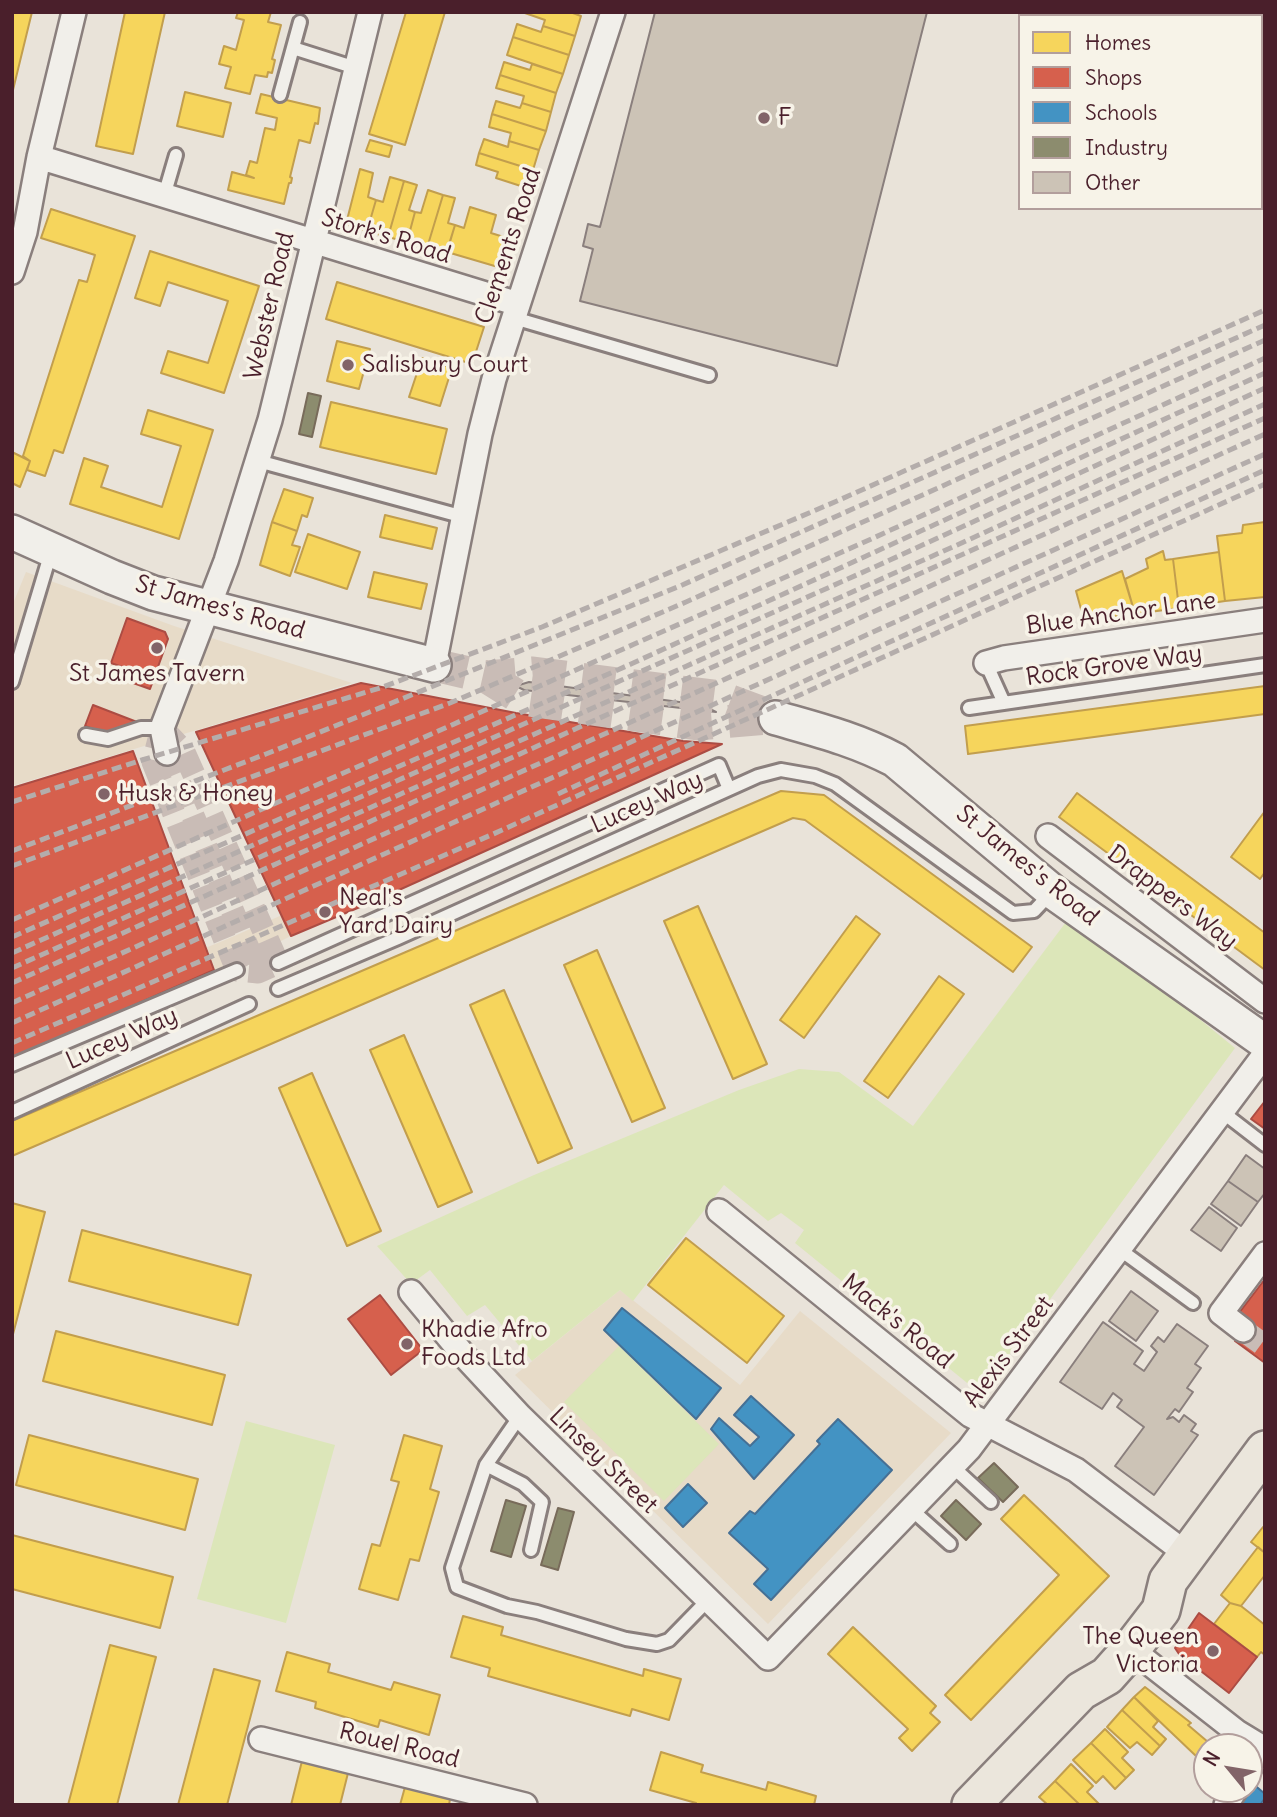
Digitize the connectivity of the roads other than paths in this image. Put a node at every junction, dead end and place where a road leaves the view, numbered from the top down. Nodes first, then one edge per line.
1 (74, 12) edge
2 (370, 12) edge
3 (613, 12) edge
4 (300, 22) dead end
5 (293, 48) junction
6 (356, 68) junction
7 (280, 95) dead end
8 (176, 155) dead end
9 (39, 157) junction
10 (164, 196) junction
11 (312, 242) junction
12 (12, 272) edge
13 (515, 311) junction
14 (709, 375) dead end
15 (258, 461) junction
16 (464, 517) junction
17 (12, 532) edge
18 (52, 549) junction
19 (208, 608) junction
20 (1265, 620) edge
21 (986, 663) joint
22 (434, 665) joint
23 (1265, 665) edge
24 (12, 682) edge
25 (1004, 703) junction
26 (969, 708) dead end
27 (776, 718) tunnel mouth
28 (162, 729) junction
29 (86, 735) dead end
30 (167, 753) tunnel mouth
31 (729, 789) junction
32 (1048, 836) dead end
33 (1053, 892) junction
34 (278, 963) dead end
35 (237, 970) dead end
36 (278, 989) dead end
37 (1265, 1001) edge
38 (249, 1003) dead end
39 (1265, 1042) edge
40 (1265, 1054) edge
41 (12, 1065) edge
42 (1220, 1111) junction
43 (12, 1112) edge
44 (1265, 1145) edge
45 (719, 1211) dead end
46 (1119, 1249) junction
47 (1265, 1254) edge
48 (411, 1292) dead end
49 (1194, 1303) dead end
50 (1243, 1330) tunnel mouth
51 (520, 1416) junction
52 (988, 1425) junction
53 (1265, 1450) edge
54 (486, 1465) junction
55 (953, 1466) junction
56 (990, 1502) dead end
57 (912, 1510) junction
58 (950, 1544) dead end
59 (531, 1550) dead end
60 (1178, 1568) junction
61 (708, 1600) junction
62 (1131, 1649) junction
63 (768, 1658) joint
64 (1081, 1691) junction
65 (261, 1739) dead end
66 (1264, 1748) edge
67 (525, 1805) edge
68 (971, 1805) edge

1 - 9 street
2 - 6 street, Webster Road
3 - 13 street, Clements Road
4 - 5 lane
5 - 6 lane
5 - 7 lane
6 - 11 street, Webster Road
8 - 10 lane
9 - 10 street, Stork's Road
9 - 12 street
10 - 11 street, Stork's Road
11 - 13 street, Stork's Road
11 - 15 street, Webster Road
13 - 14 lane
13 - 16 street, Clements Road
15 - 16 lane
15 - 19 street, Webster Road
16 - 22 street, Clements Road
17 - 18 street, St James's Road
18 - 19 street, St James's Road
18 - 24 lane
19 - 22 street, St James's Road
19 - 28 street, Webster Road
20 - 21 street, Blue Anchor Lane
21 - 25 lane
23 - 25 lane, Rock Grove Way
25 - 26 lane, Rock Grove Way
27 - 33 street, St James's Road
28 - 29 lane
28 - 30 street
31 - 33 lane, Lucey Way
31 - 34 lane
31 - 36 lane, Lucey Way
32 - 37 street, Drappers Way
33 - 39 street, St James's Road
35 - 41 lane
38 - 43 lane, Lucey Way
40 - 42 street, Alexis Street
42 - 44 lane
42 - 46 street, Alexis Street
45 - 52 street, Mack's Road
46 - 49 lane
46 - 52 street, Alexis Street
47 - 50 street
48 - 51 street, Linsey Street
51 - 54 lane
51 - 61 street, Linsey Street
52 - 55 street, Alexis Street
52 - 60 street, Mack's Road
53 - 60 main road
54 - 59 lane
54 - 61 lane
55 - 56 lane
55 - 57 street, Alexis Street
57 - 58 lane
57 - 63 street, Alexis Street
60 - 62 main road
60 - 64 main road
61 - 63 street, Linsey Street
62 - 64 main road
62 - 66 street
64 - 68 main road
65 - 67 street, Rouel Road

